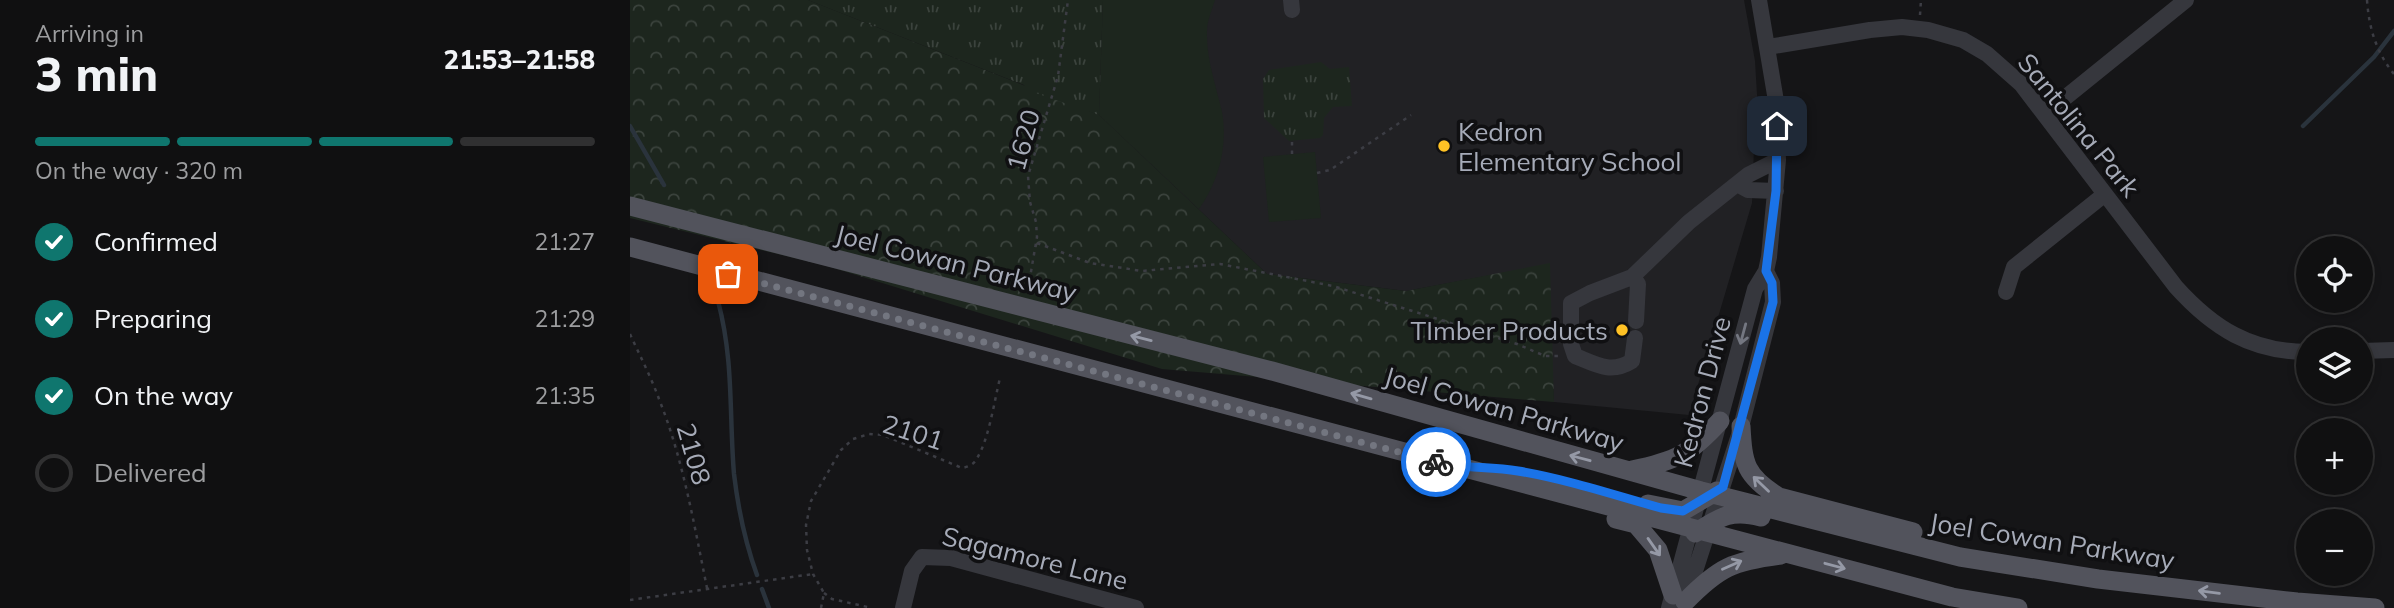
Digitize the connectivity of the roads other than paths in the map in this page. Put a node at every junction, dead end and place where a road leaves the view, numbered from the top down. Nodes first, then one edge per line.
1 (1759, 0) edge
2 (2186, 0) edge
3 (1768, 47) junction
4 (2045, 114) junction
5 (1778, 160) junction
6 (1737, 184) junction
7 (1776, 191) junction
8 (2105, 194) junction
9 (630, 206) edge
10 (630, 247) edge
11 (1766, 271) junction
12 (1632, 277) junction
13 (2006, 292) dead end
14 (2394, 350) edge
15 (2373, 351) edge
16 (2296, 352) edge
17 (1720, 421) junction
18 (1741, 426) junction
19 (1455, 467) junction
20 (1628, 471) junction
21 (1483, 475) junction
22 (1711, 494) junction
23 (1699, 530) junction
24 (1790, 554) junction
25 (1960, 557) junction
26 (1677, 603) edge
27 (903, 608) edge
28 (1136, 608) edge
29 (2018, 608) edge
30 (2375, 608) edge

1 - 3 street, Kedron Drive
2 - 4 street
3 - 4 street, Santolina Park
3 - 5 street, Kedron Drive
4 - 8 street, Santolina Park
5 - 6 street
5 - 7 street, Kedron Drive
6 - 7 street
6 - 12 street
7 - 11 street, Kedron Drive
8 - 13 street
8 - 16 street, Santolina Park
20 -> 9 main road, Joel Cowan Parkway
10 - 19 main road
11 -> 17 street, Kedron Drive
11 - 18 street, Kedron Drive
12 - 12 street
14 - 15 street
17 - 20 main road
17 - 22 street, Kedron Drive
18 - 22 street, Kedron Drive
25 -> 18 main road
19 - 21 main road
19 - 22 main road
20 - 22 main road, Joel Cowan Parkway
21 - 23 main road
21 -> 26 main road
22 - 23 street, Kedron Drive
22 - 23 street, Kedron Drive
22 - 25 main road, Joel Cowan Parkway
23 - 24 main road
23 - 25 main road
23 - 26 street, Kedron Drive
26 -> 24 main road
24 -> 29 main road
30 -> 25 main road, Joel Cowan Parkway
27 - 28 street, Sagamore Lane

